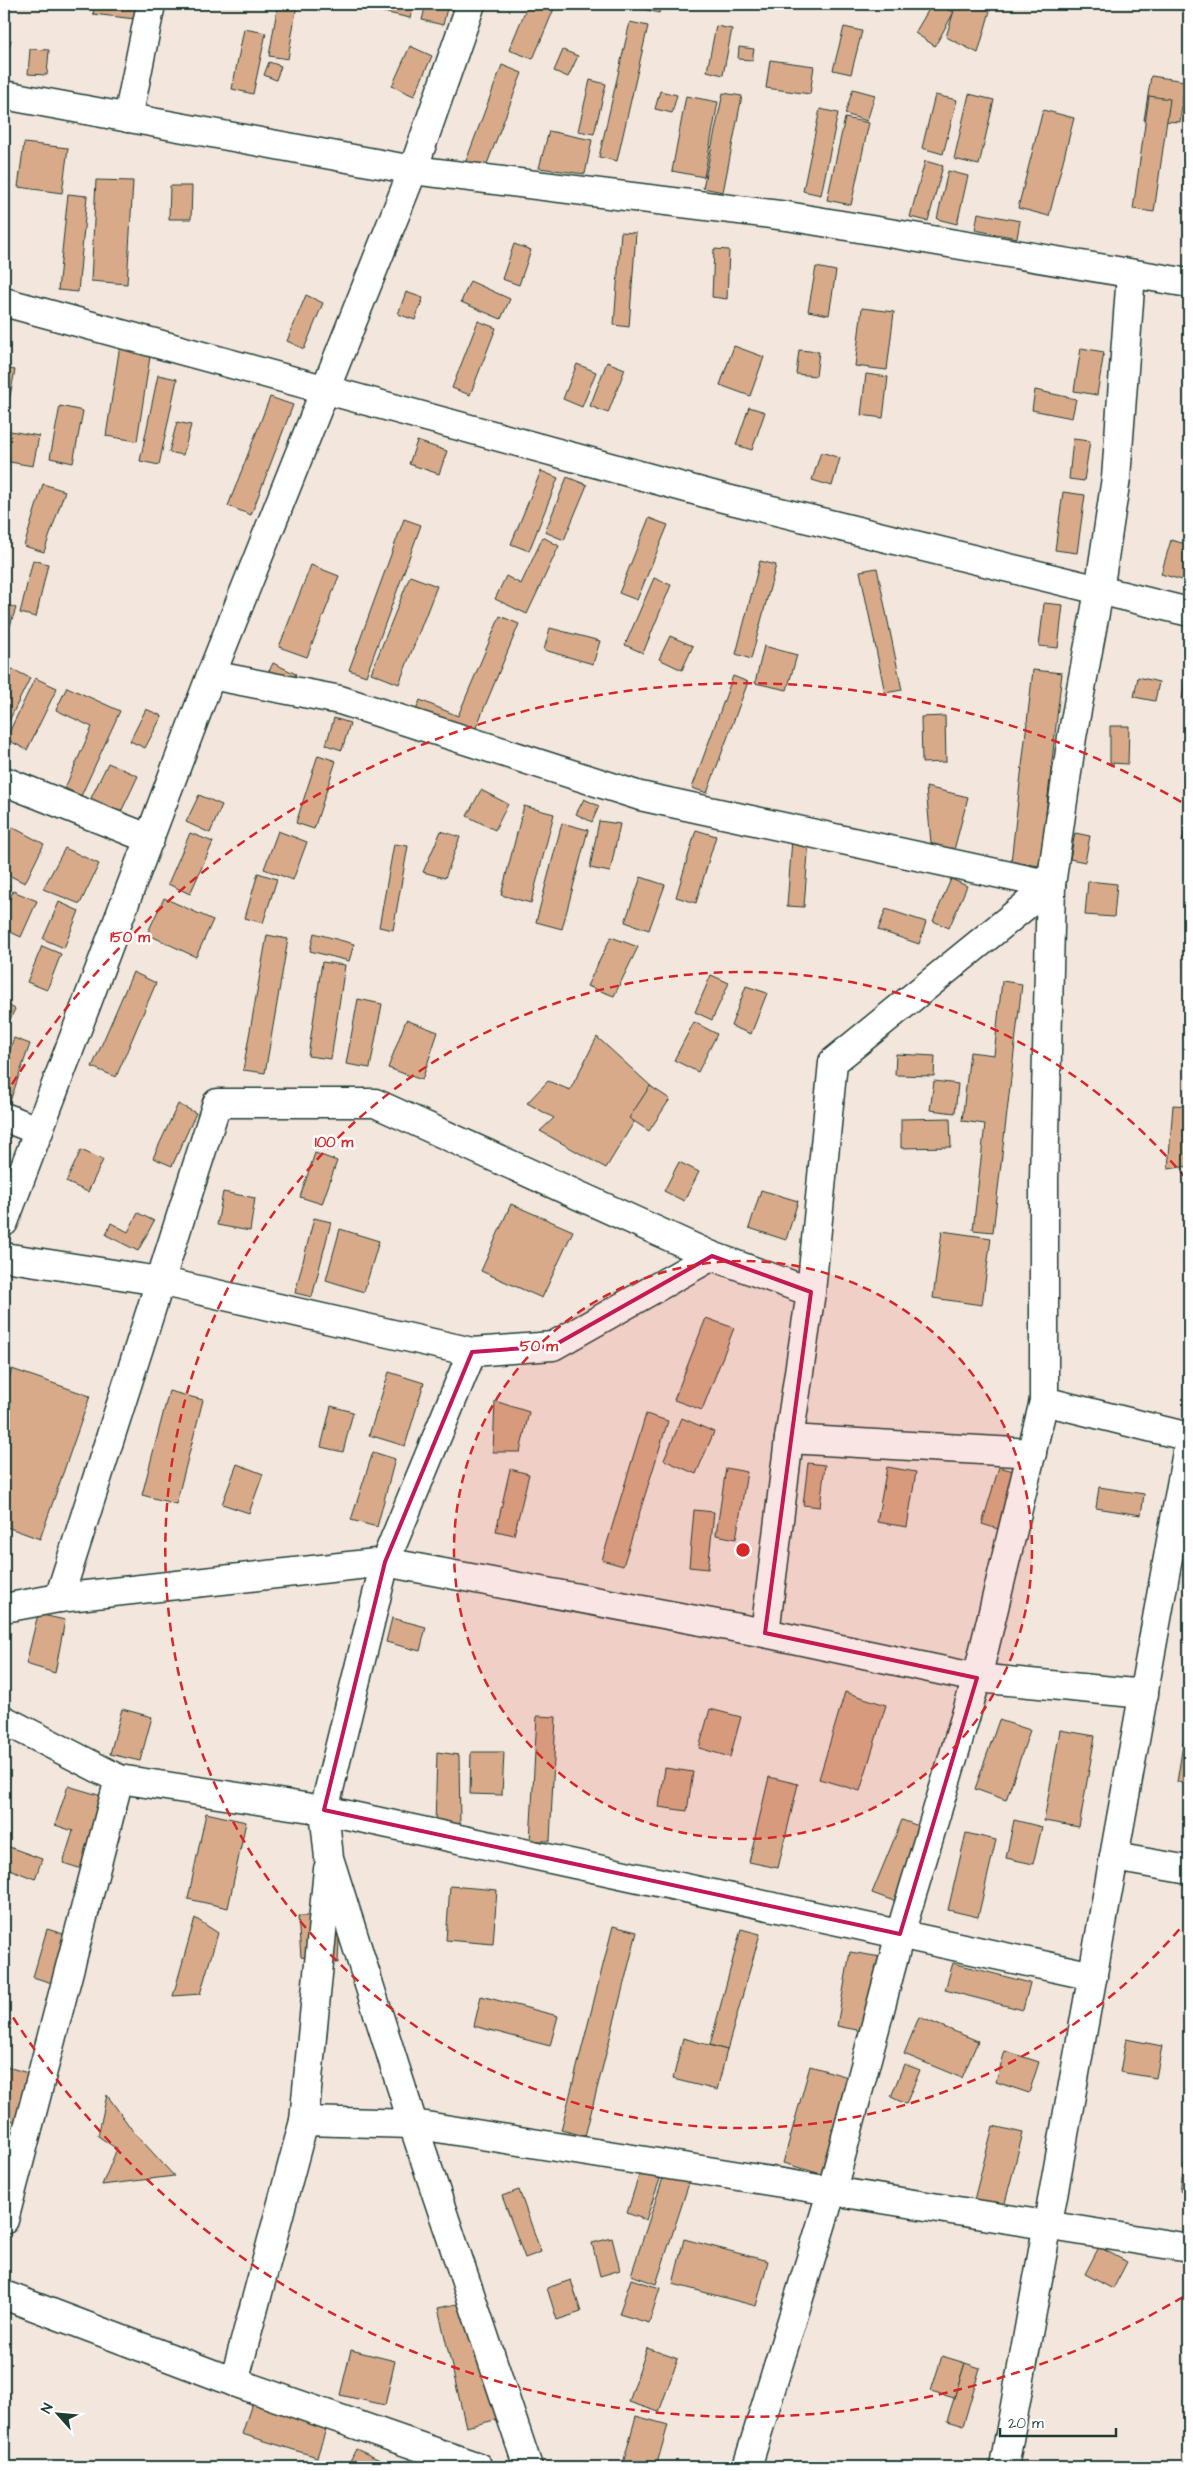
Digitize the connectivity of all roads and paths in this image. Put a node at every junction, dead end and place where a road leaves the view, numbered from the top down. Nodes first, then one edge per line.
1 (151, 4) edge
2 (471, 4) edge
3 (4, 95) edge
4 (128, 118) junction
5 (413, 170) junction
6 (1131, 274) junction
7 (1189, 284) edge
8 (4, 302) edge
9 (325, 388) junction
10 (1099, 591) junction
11 (1189, 612) edge
12 (211, 675) junction
13 (4, 781) edge
14 (150, 839) junction
15 (1051, 884) junction
16 (4, 1117) edge
17 (39, 1131) junction
18 (4, 1222) edge
19 (712, 1256) junction
20 (4, 1257) edge
21 (159, 1280) junction
22 (811, 1292) junction
23 (472, 1352) junction
24 (1044, 1401) junction
25 (1189, 1437) edge
26 (789, 1439) junction
27 (1189, 1441) edge
28 (1032, 1453) junction
29 (385, 1562) junction
30 (59, 1598) junction
31 (4, 1608) edge
32 (765, 1633) junction
33 (977, 1678) junction
34 (1144, 1694) junction
35 (4, 1720) edge
36 (119, 1779) junction
37 (324, 1810) junction
38 (1114, 1857) junction
39 (329, 1858) junction
40 (1189, 1870) edge
41 (900, 1934) junction
42 (1093, 1976) junction
43 (304, 2121) junction
44 (413, 2124) junction
45 (832, 2190) junction
46 (4, 2220) edge
47 (1048, 2224) junction
48 (1189, 2248) edge
49 (4, 2295) edge
50 (234, 2382) junction
51 (478, 2467) edge
52 (528, 2467) edge
53 (747, 2467) edge
54 (1004, 2467) edge

1 - 4 street
2 - 5 street
3 - 4 street
4 - 5 street
5 - 6 street
5 - 9 street
6 - 7 street
6 - 10 street
8 - 9 street
9 - 10 street
9 - 12 street
10 - 11 street
10 - 15 street
12 - 14 street
12 - 15 street
13 - 14 street
14 - 17 street
15 - 22 street
15 - 24 street
16 - 17 street
17 - 18 street
19 - 21 street
19 - 22 street
19 - 23 street
20 - 21 street
21 - 23 street
21 - 30 street
22 - 26 street
23 - 29 street
24 - 25 street
24 - 28 street
26 - 28 street
26 - 32 street
27 - 34 street
28 - 33 street
29 - 30 street
29 - 32 street
29 - 37 street
30 - 31 street
32 - 33 street
33 - 34 street
33 - 41 street
34 - 38 street
35 - 36 street
36 - 37 street
36 - 46 street
37 - 39 street
37 - 41 street
38 - 40 street
38 - 42 street
39 - 43 street
39 - 44 street
41 - 42 street
41 - 45 street
42 - 47 street
43 - 44 street
43 - 50 street
44 - 45 street
44 - 52 street
45 - 47 street
45 - 53 street
47 - 48 street
47 - 54 street
49 - 50 street
50 - 51 street

